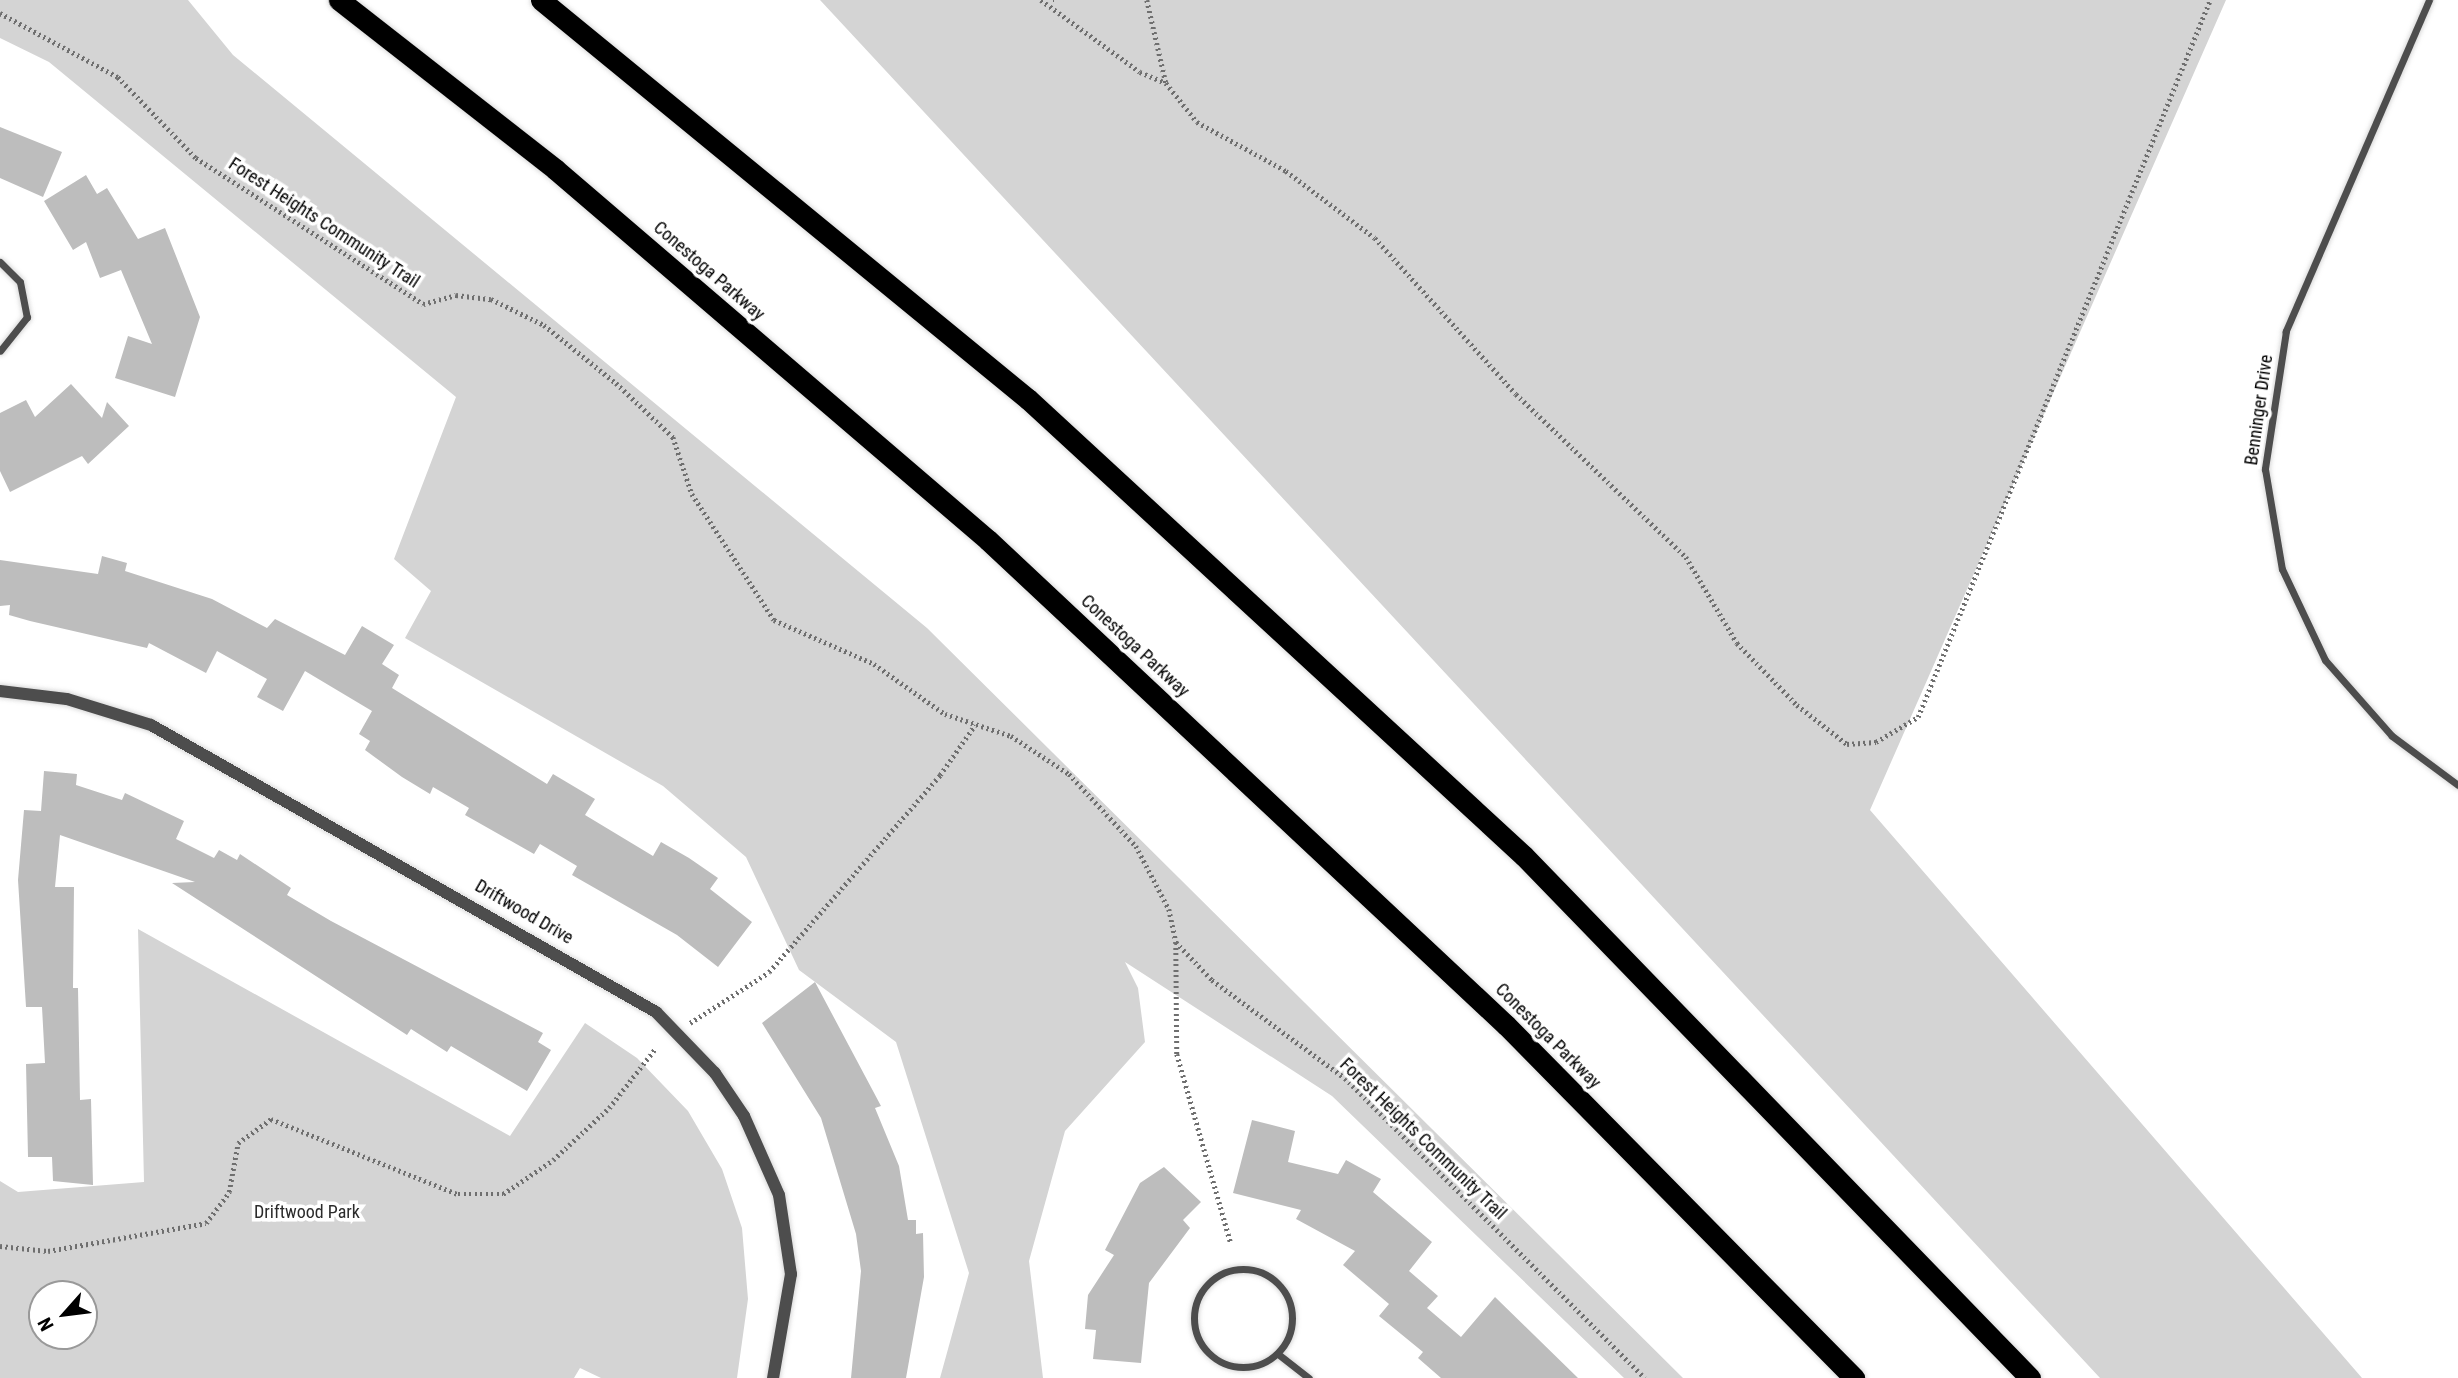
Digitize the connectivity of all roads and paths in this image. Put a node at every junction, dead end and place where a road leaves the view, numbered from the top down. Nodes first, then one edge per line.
1 (339, 0) edge
2 (541, 0) edge
3 (1041, 0) edge
4 (1147, 0) edge
5 (2210, 0) edge
6 (2429, 0) edge
7 (0, 13) edge
8 (1166, 83) junction
9 (0, 262) edge
10 (0, 351) edge
11 (0, 691) edge
12 (975, 726) junction
13 (2458, 785) edge
14 (1176, 942) junction
15 (690, 1023) dead end
16 (655, 1049) dead end
17 (1231, 1243) dead end
18 (0, 1246) edge
19 (1278, 1353) junction
20 (773, 1378) edge
21 (1309, 1378) edge
22 (1645, 1378) edge
23 (1854, 1378) edge
24 (2030, 1378) edge

1 - 23 highway, Conestoga Parkway
2 - 24 highway
3 - 8 path
4 - 8 path
5 - 8 path
6 - 13 street, Benninger Drive
7 - 12 path, Forest Heights Community Trail
9 - 10 street
11 - 20 street, Driftwood Drive
12 - 14 path, Forest Heights Community Trail
12 - 15 path
14 - 17 path
14 - 22 path, Forest Heights Community Trail
16 - 18 path
19 - 19 street
19 - 21 street

